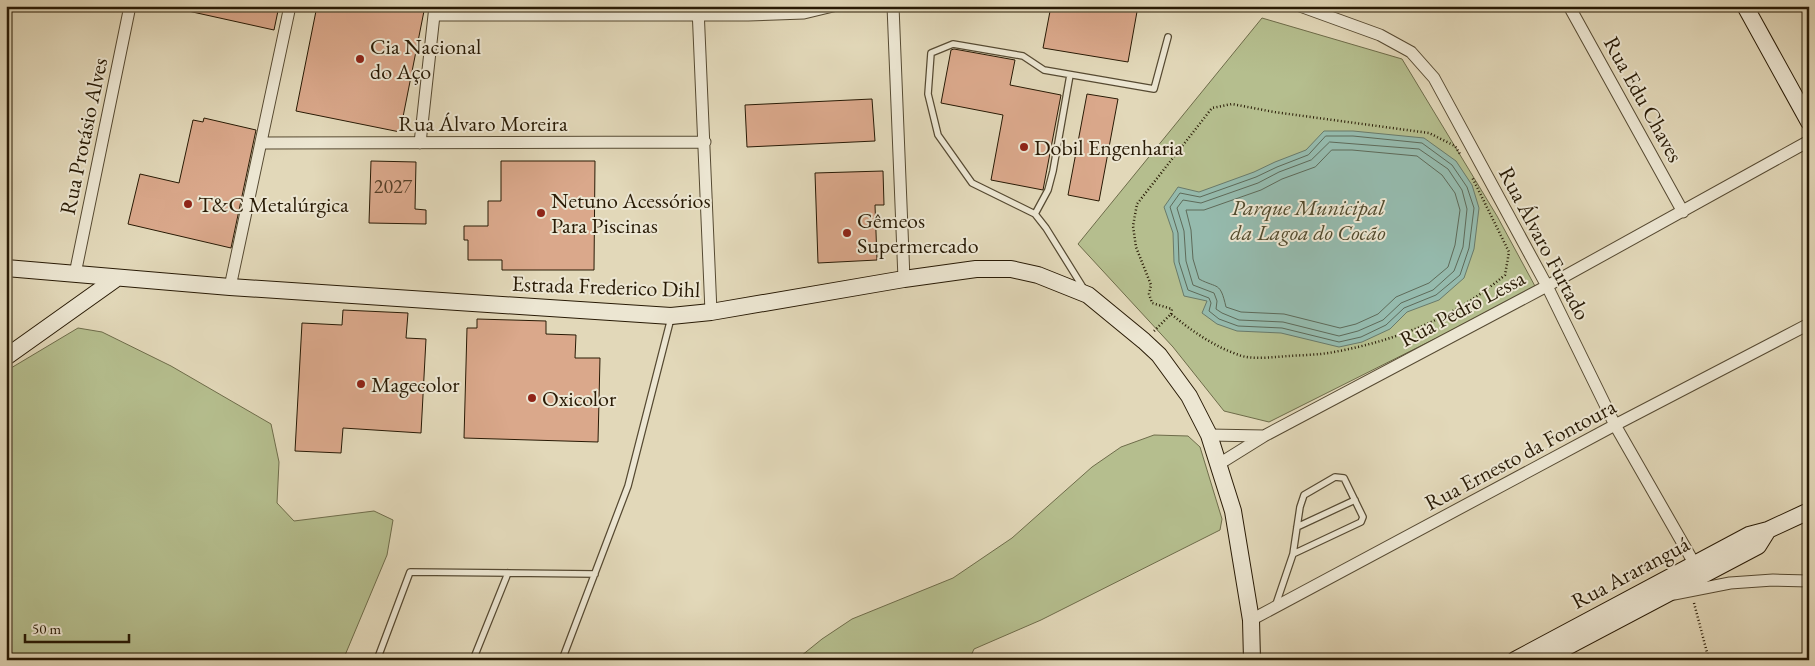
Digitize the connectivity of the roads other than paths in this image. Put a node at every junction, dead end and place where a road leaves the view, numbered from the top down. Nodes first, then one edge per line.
1 (130, 6) edge
2 (290, 6) edge
3 (832, 6) edge
4 (892, 6) edge
5 (1300, 6) edge
6 (1569, 6) edge
7 (1745, 6) edge
8 (698, 10) edge
9 (435, 11) edge
10 (1168, 37) dead end
11 (1070, 75) junction
12 (1809, 122) edge
13 (1809, 141) edge
14 (705, 142) junction
15 (261, 143) junction
16 (420, 143) junction
17 (1683, 212) junction
18 (1035, 214) junction
19 (6, 268) edge
20 (75, 274) junction
21 (118, 278) junction
22 (904, 279) junction
23 (1547, 286) junction
24 (230, 287) junction
25 (1088, 295) junction
26 (711, 312) junction
27 (671, 316) junction
28 (1809, 324) edge
29 (6, 357) edge
30 (1615, 425) junction
31 (1209, 435) junction
32 (1264, 436) junction
33 (1218, 464) junction
34 (1355, 500) junction
35 (1809, 511) edge
36 (1297, 527) junction
37 (1768, 530) junction
38 (1292, 554) junction
39 (1694, 563) junction
40 (508, 573) junction
41 (596, 574) junction
42 (1809, 581) edge
43 (1664, 595) junction
44 (1274, 608) junction
45 (1251, 620) junction
46 (378, 660) edge
47 (473, 660) edge
48 (562, 660) edge
49 (1252, 660) edge
50 (1515, 660) edge
51 (1542, 660) edge

1 - 20 street, Rua Protásio Alves
2 - 15 street
3 - 8 street
4 - 22 street
5 - 23 street, Rua Álvaro Furtado
6 - 17 street, Rua Edu Chaves
7 - 12 main road
8 - 9 street
8 - 14 street
9 - 16 street
10 - 11 lane
11 - 18 lane
11 - 18 lane
13 - 17 street, Rua Pedro Lessa
14 - 16 street, Rua Álvaro Moreira
14 - 26 street
15 - 16 street, Rua Álvaro Moreira
15 - 24 street
17 - 23 street, Rua Pedro Lessa
18 - 25 lane
19 - 20 main road, Estrada Frederico Dihl
20 - 21 main road, Estrada Frederico Dihl
21 - 24 main road, Estrada Frederico Dihl
21 - 29 main road
22 - 25 main road, Estrada Frederico Dihl
22 - 26 main road, Estrada Frederico Dihl
23 - 30 street, Rua Álvaro Furtado
23 - 32 street, Rua Pedro Lessa
24 - 27 main road, Estrada Frederico Dihl
25 - 31 main road, Estrada Frederico Dihl
26 - 27 main road, Estrada Frederico Dihl
27 - 41 lane
28 - 30 street, Rua Ernesto da Fontoura
30 - 39 street, Rua Álvaro Furtado
30 - 44 street, Rua Ernesto da Fontoura
31 - 32 street, Rua Pedro Lessa
31 - 33 main road, Estrada Frederico Dihl
32 - 33 street, Rua Pedro Lessa
33 - 45 main road, Estrada Frederico Dihl
34 - 36 lane
34 - 36 lane
34 - 38 lane
35 - 37 main road, Rua Araranguá
36 - 38 lane
37 - 39 main road, Rua Araranguá
37 - 43 main road, Rua Araranguá
38 - 44 lane
39 - 50 main road, Rua Araranguá
40 - 41 lane
40 - 46 lane
40 - 47 lane
41 - 48 lane
42 - 43 street
43 - 51 main road, Rua Araranguá
44 - 45 street, Rua Ernesto da Fontoura
45 - 49 main road, Estrada Frederico Dihl

